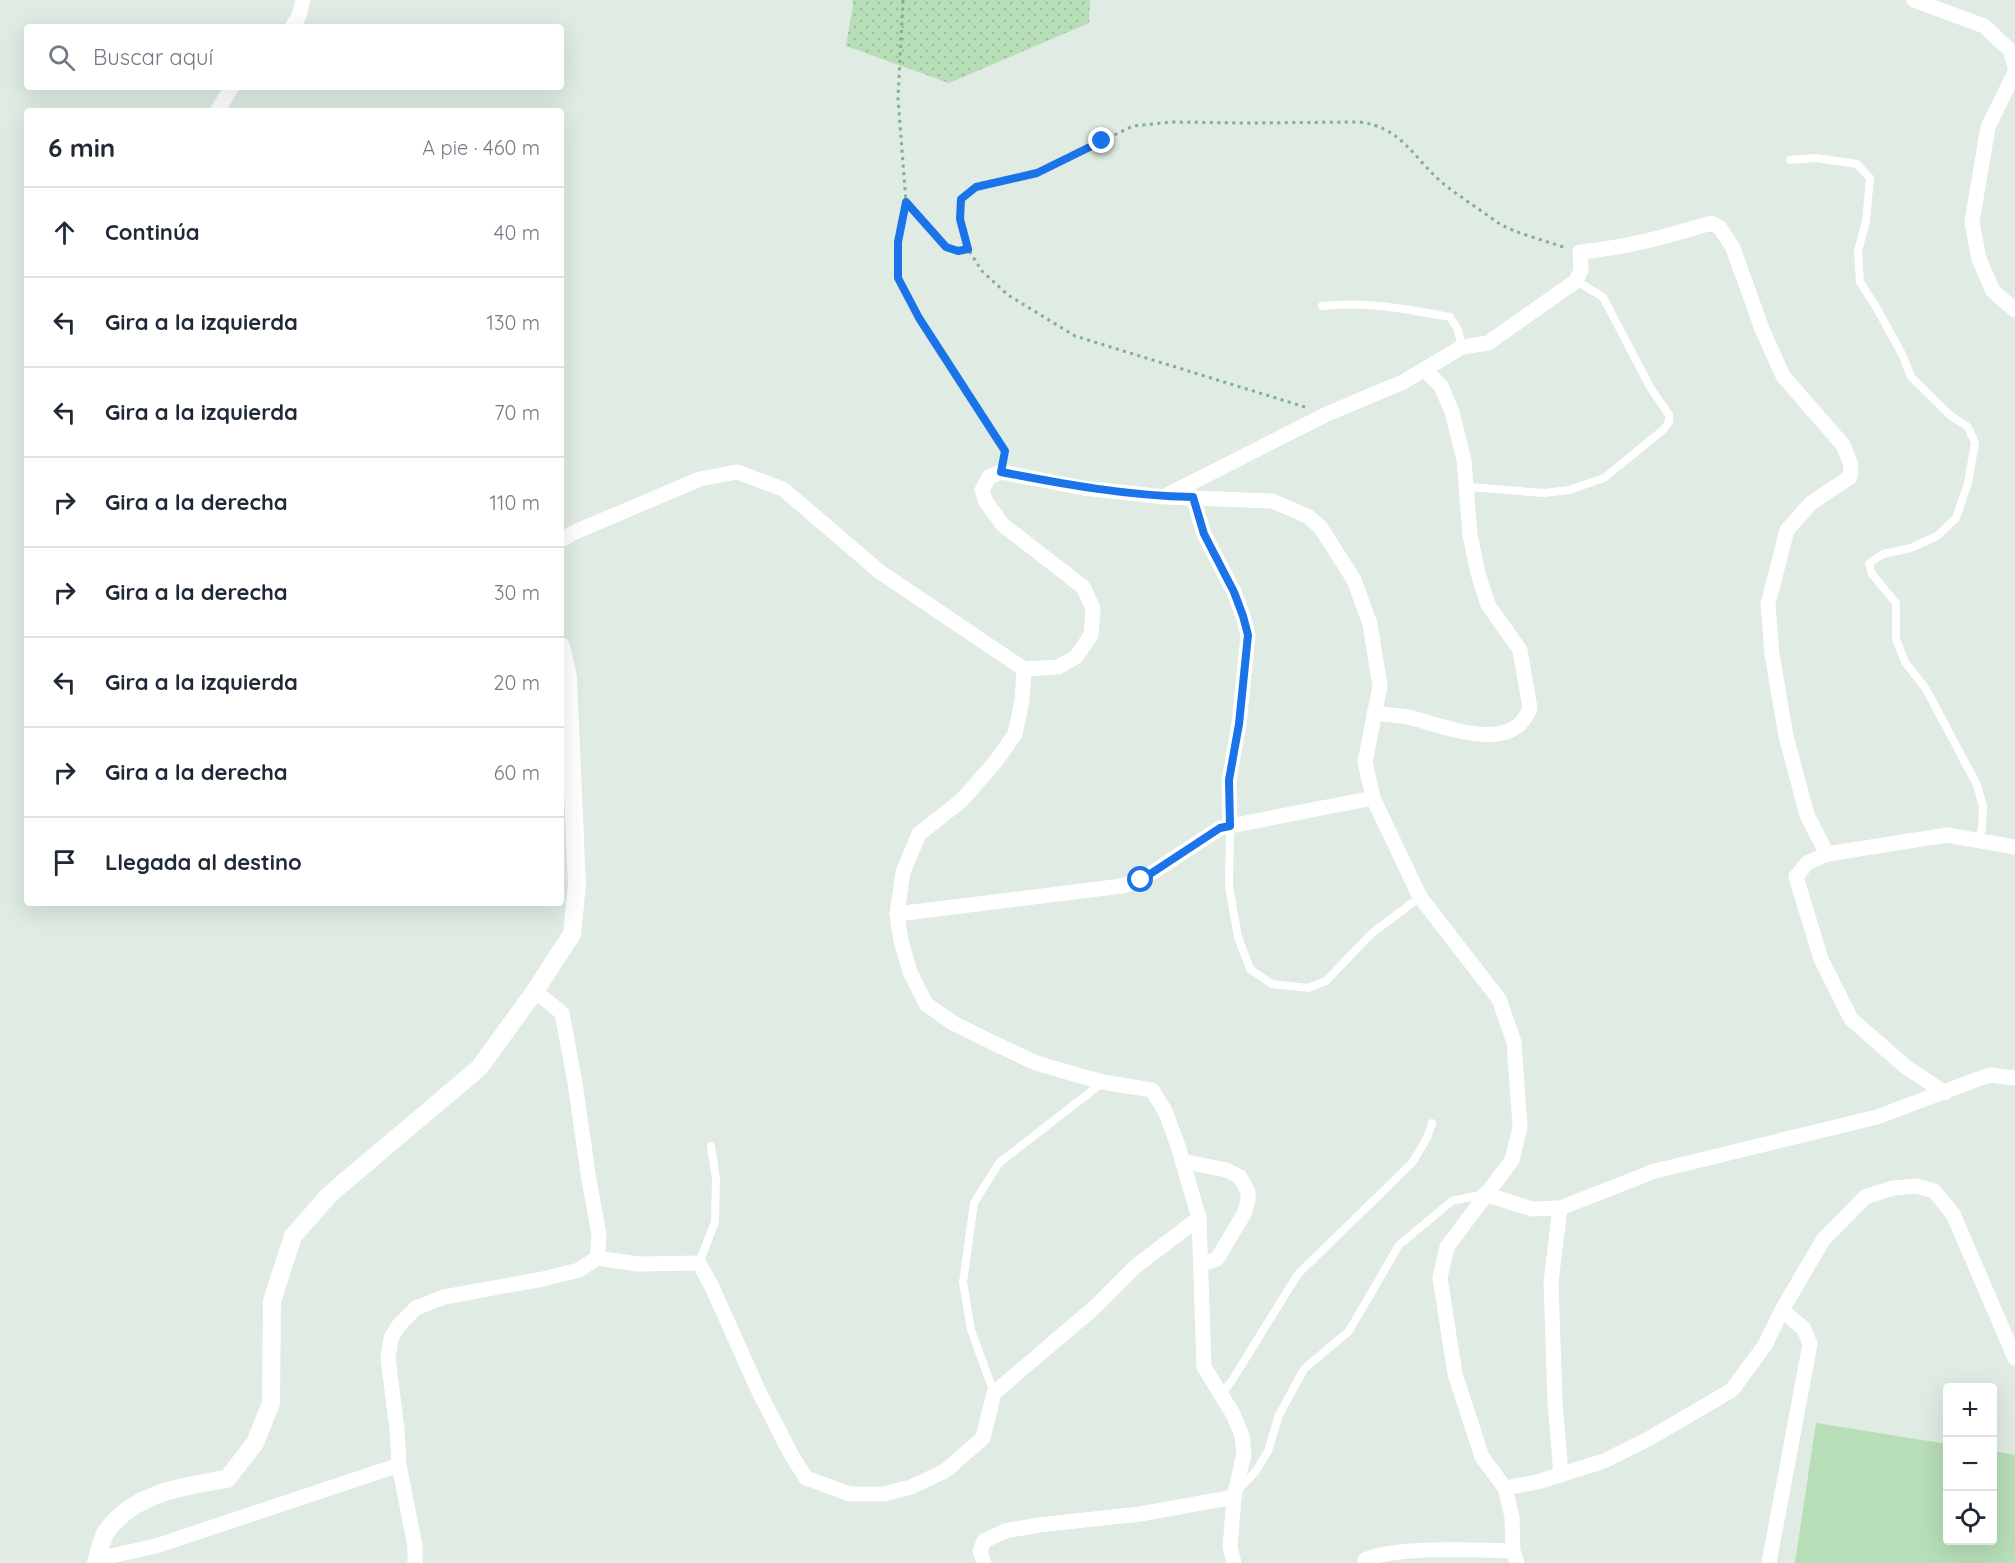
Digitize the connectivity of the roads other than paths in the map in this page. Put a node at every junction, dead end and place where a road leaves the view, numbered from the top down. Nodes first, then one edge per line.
1 (303, 0) edge
2 (1914, 0) edge
3 (294, 24) edge
4 (2015, 67) edge
5 (2015, 72) edge
6 (230, 90) edge
7 (219, 108) edge
8 (1790, 160) dead end
9 (1576, 281) junction
10 (1322, 306) dead end
11 (2015, 310) edge
12 (1462, 347) junction
13 (1425, 370) junction
14 (1468, 487) junction
15 (1165, 496) junction
16 (1193, 497) junction
17 (564, 538) edge
18 (564, 659) edge
19 (1024, 669) junction
20 (1374, 713) junction
21 (1373, 798) junction
22 (1230, 826) junction
23 (1978, 839) junction
24 (2015, 847) edge
25 (1827, 854) junction
26 (1420, 897) junction
27 (897, 914) junction
28 (536, 991) junction
29 (2015, 1078) edge
30 (1103, 1082) junction
31 (1944, 1093) junction
32 (1432, 1123) dead end
33 (711, 1146) dead end
34 (1182, 1161) junction
35 (1485, 1194) junction
36 (1560, 1208) junction
37 (1199, 1218) junction
38 (597, 1258) junction
39 (699, 1263) junction
40 (1201, 1264) junction
41 (1782, 1310) junction
42 (2015, 1358) edge
43 (994, 1393) junction
44 (1220, 1395) junction
45 (399, 1465) junction
46 (1561, 1475) junction
47 (1504, 1488) junction
48 (1234, 1497) junction
49 (1515, 1557) edge
50 (97, 1561) edge
51 (415, 1563) edge
52 (984, 1563) edge
53 (1234, 1563) edge
54 (1365, 1563) edge
55 (1770, 1563) edge

1 - 3 street
2 - 4 street
5 - 11 street
6 - 7 street
8 - 23 lane
9 - 12 street
9 - 14 lane
9 - 25 street
10 - 12 lane
12 - 13 street
13 - 14 street
13 - 15 street
14 - 20 street
15 - 16 street
15 - 19 street
16 - 20 street
16 - 22 street
17 - 19 street
18 - 28 street
19 - 27 street
20 - 21 street
21 - 22 street
21 - 26 street
22 - 26 lane
22 - 27 street
23 - 24 street
23 - 25 street
25 - 31 street
26 - 35 street
27 - 30 street
28 - 38 street
28 - 50 street
29 - 31 street
30 - 34 street
30 - 43 lane
31 - 36 street
32 - 44 lane
33 - 39 lane
34 - 37 street
34 - 40 street
35 - 36 street
35 - 47 street
35 - 48 lane
36 - 46 street
37 - 40 street
37 - 43 street
38 - 39 street
38 - 45 street
39 - 43 street
40 - 44 street
41 - 42 street
41 - 46 street
41 - 55 street
44 - 48 street
45 - 50 street
45 - 51 street
46 - 47 street
47 - 49 street
48 - 52 street
48 - 53 street
49 - 54 street

